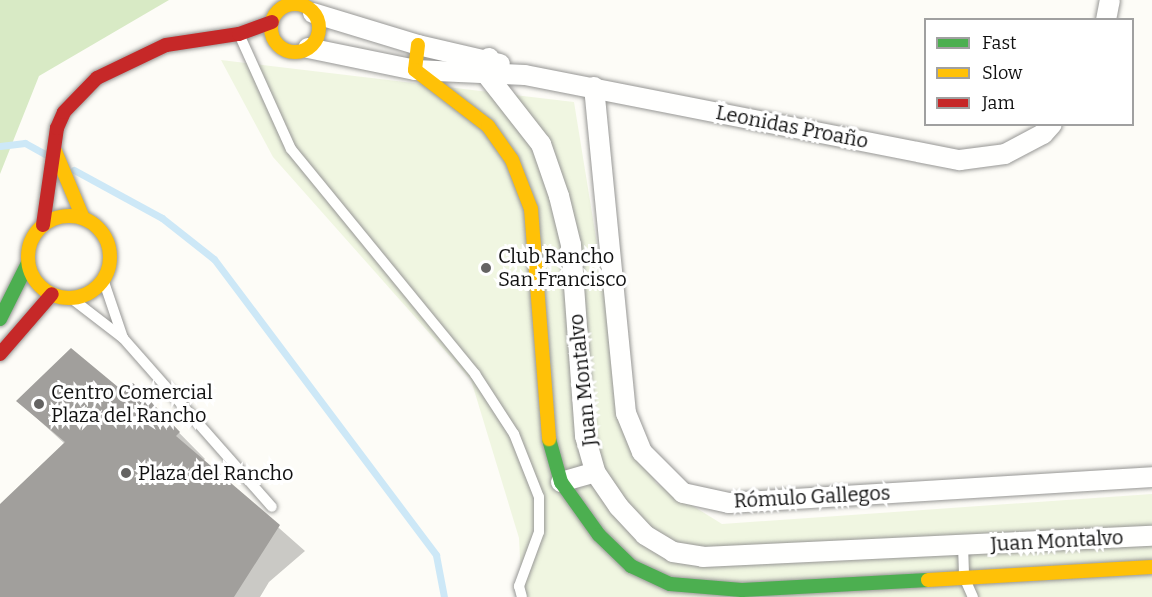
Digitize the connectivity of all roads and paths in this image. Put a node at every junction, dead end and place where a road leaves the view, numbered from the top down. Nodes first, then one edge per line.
1 (1110, 0) edge
2 (308, 6) edge
3 (1106, 18) edge
4 (272, 22) junction
5 (239, 34) junction
6 (274, 41) junction
7 (418, 45) junction
8 (308, 48) junction
9 (488, 67) junction
10 (415, 70) junction
11 (594, 87) junction
12 (1050, 126) edge
13 (55, 151) junction
14 (83, 218) junction
15 (43, 225) junction
16 (28, 263) junction
17 (103, 279) junction
18 (52, 294) junction
19 (71, 298) junction
20 (0, 319) edge
21 (123, 338) junction
22 (0, 354) edge
23 (595, 472) junction
24 (1152, 477) edge
25 (561, 482) junction
26 (272, 507) dead end
27 (1152, 536) edge
28 (963, 545) junction
29 (1143, 567) edge
30 (964, 577) junction
31 (1152, 583) edge
32 (852, 590) edge
33 (522, 597) edge
34 (973, 597) edge

1 - 3 street
2 - 4 street
2 - 7 street, Leonidas Proaño
2 - 8 street
4 - 5 street
4 - 6 street
5 - 6 street
5 - 13 street
5 - 33 lane
6 - 8 street
7 - 9 street, Leonidas Proaño
7 - 10 street
8 - 10 street, Leonidas Proaño
9 - 10 street, Leonidas Proaño
9 - 11 street, Leonidas Proaño
9 - 23 street, Juan Montalvo
10 - 25 street, Juan Montalvo
11 - 12 street, Leonidas Proaño
11 - 24 street, Rómulo Gallegos
13 - 14 street
13 - 15 street
14 - 15 street
14 - 17 street
15 - 16 street
16 - 18 street
16 - 20 street
17 - 19 street
17 - 21 lane
18 - 19 street
18 - 22 street
19 - 21 lane
21 - 26 lane
23 - 25 street, Juan Montalvo
23 - 28 street, Juan Montalvo
25 - 32 street, Juan Montalvo
27 - 28 street, Juan Montalvo
28 - 30 lane, Juan Montalvo
29 - 30 street, Juan Montalvo
29 - 31 street
30 - 32 street, Juan Montalvo
30 - 34 lane

